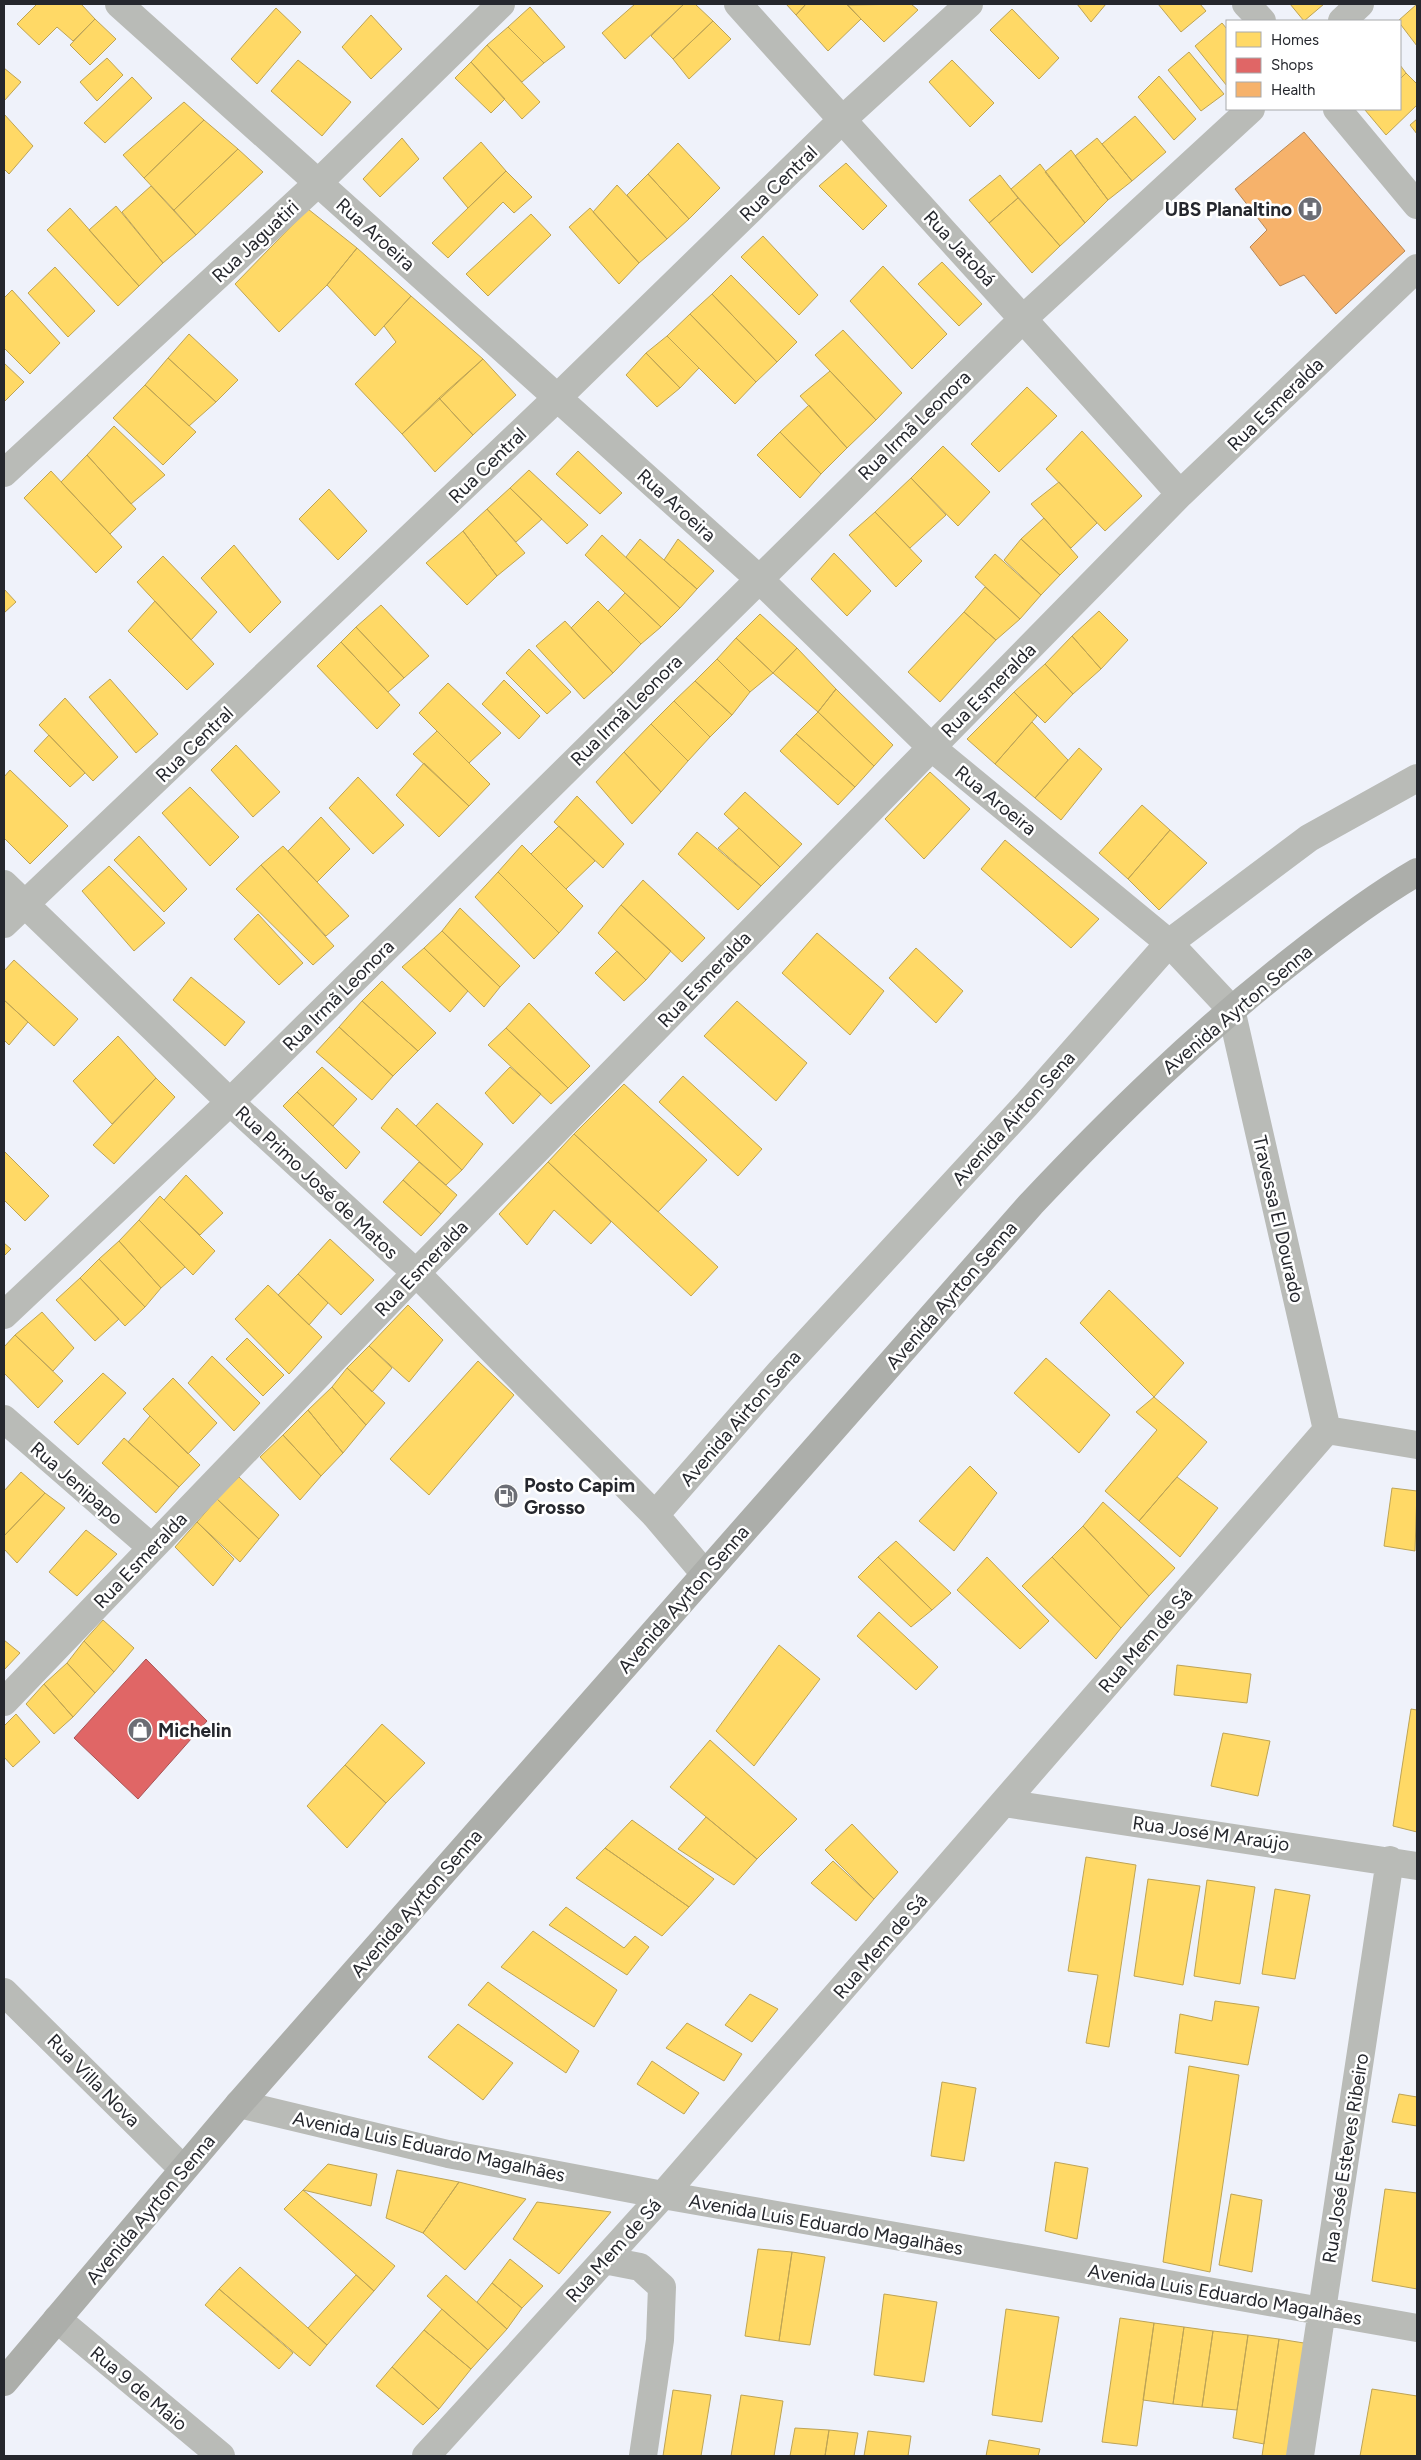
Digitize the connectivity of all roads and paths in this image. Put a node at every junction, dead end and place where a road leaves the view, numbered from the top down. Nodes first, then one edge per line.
1 (119, 4) edge
2 (501, 4) edge
3 (738, 4) edge
4 (970, 4) edge
5 (1246, 4) edge
6 (1360, 4) edge
7 (1261, 20) edge
8 (1343, 20) edge
9 (1250, 110) edge
10 (1338, 110) edge
11 (842, 120) junction
12 (319, 182) junction
13 (1417, 205) edge
14 (1417, 268) edge
15 (1024, 318) junction
16 (558, 397) junction
17 (4, 474) edge
18 (1180, 494) junction
19 (758, 578) junction
20 (931, 747) junction
21 (1417, 778) edge
22 (1417, 872) edge
23 (4, 884) edge
24 (26, 904) junction
25 (4, 924) edge
26 (1169, 943) junction
27 (1231, 1009) junction
28 (230, 1102) junction
29 (416, 1273) junction
30 (4, 1315) edge
31 (4, 1419) edge
32 (1327, 1430) junction
33 (1417, 1445) edge
34 (655, 1515) junction
35 (151, 1547) junction
36 (705, 1574) junction
37 (4, 1702) edge
38 (1004, 1803) junction
39 (1390, 1860) junction
40 (1417, 1866) edge
41 (4, 1992) edge
42 (239, 2104) junction
43 (183, 2170) junction
44 (663, 2195) junction
45 (604, 2260) junction
46 (1322, 2311) junction
47 (57, 2320) junction
48 (1417, 2328) edge
49 (4, 2382) edge
50 (221, 2456) edge
51 (426, 2456) edge
52 (642, 2456) edge
53 (1300, 2456) edge

1 - 12 street, Rua Aroeira
2 - 12 street, Rua Jaguatiri
3 - 11 street, Rua Jatobá
4 - 11 street, Rua Central
5 - 7 street
6 - 8 street
9 - 15 street, Rua Irmã Leonora
10 - 13 street
11 - 15 street, Rua Jatobá
11 - 16 street, Rua Central
12 - 16 street, Rua Aroeira
12 - 17 street, Rua Jaguatiri
14 - 18 street, Rua Esmeralda
15 - 18 street, Rua Jatobá
15 - 19 street, Rua Irmã Leonora
16 - 19 street, Rua Aroeira
16 - 24 street, Rua Central
18 - 20 street, Rua Esmeralda
19 - 20 street, Rua Aroeira
19 - 28 street, Rua Irmã Leonora
20 - 26 street, Rua Aroeira
20 - 29 street, Rua Esmeralda
21 - 26 street, Avenida Airton Sena
22 - 27 highway, Avenida Ayrton Senna
23 - 24 street, Rua Primo José de Matos
24 - 25 street, Rua Central
24 - 28 street, Rua Primo José de Matos
26 - 27 street, Rua Aroeira
26 - 34 street, Avenida Airton Sena
27 - 32 street, Travessa El Dourado
27 - 36 highway, Avenida Ayrton Senna
28 - 29 street, Rua Primo José de Matos
28 - 30 street, Rua Irmã Leonora
29 - 34 street, Rua Primo José de Matos
29 - 35 street, Rua Esmeralda
31 - 35 street, Rua Jenipapo
32 - 33 street
32 - 38 street, Rua Mem de Sá
34 - 36 street, Rua Primo José de Matos
35 - 37 street, Rua Esmeralda
36 - 42 highway, Avenida Ayrton Senna
38 - 39 street, Rua José M Araújo
38 - 44 street, Rua Mem de Sá
39 - 40 street, Rua José M Araújo
39 - 46 street, Rua José Esteves Ribeiro
41 - 43 street, Rua Villa Nova
42 - 43 highway, Avenida Ayrton Senna
42 - 44 street, Avenida Luis Eduardo Magalhães
43 - 47 highway, Avenida Ayrton Senna
44 - 45 street, Rua Mem de Sá
44 - 46 street, Avenida Luis Eduardo Magalhães
45 - 51 street, Rua Mem de Sá
45 - 52 street
46 - 48 street, Avenida Luis Eduardo Magalhães
46 - 53 street, Rua José Esteves Ribeiro
47 - 49 highway, Avenida Ayrton Senna
47 - 50 street, Rua 9 de Maio

